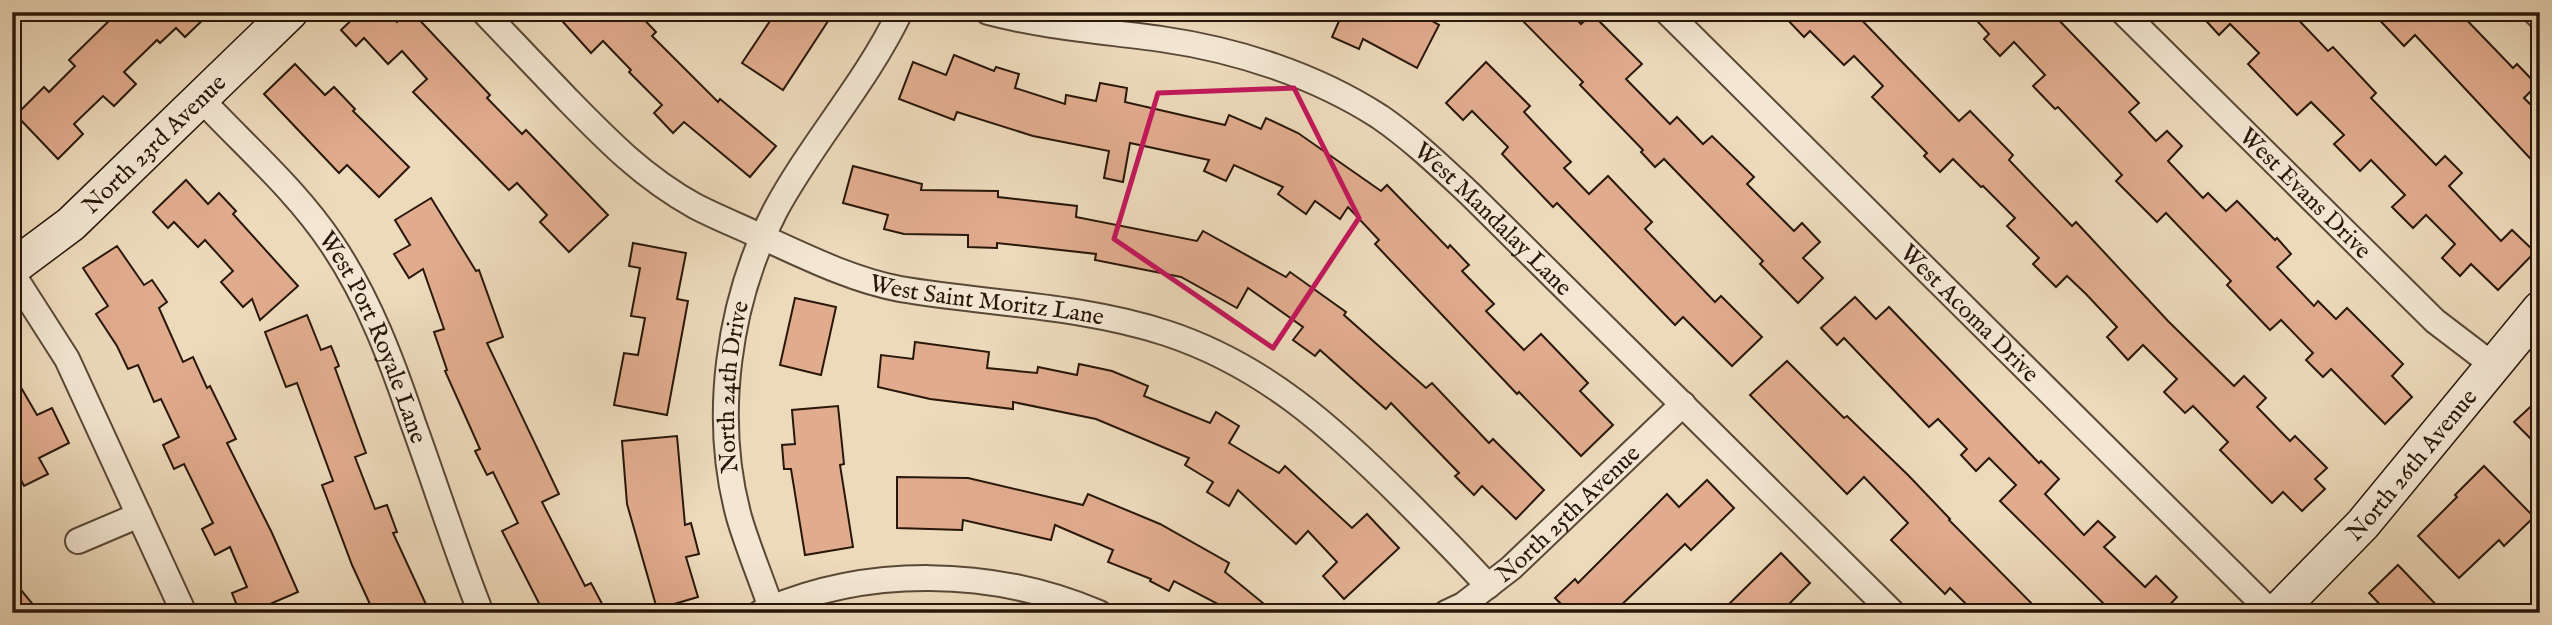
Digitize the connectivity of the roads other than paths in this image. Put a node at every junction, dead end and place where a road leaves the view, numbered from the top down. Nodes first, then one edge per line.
1 (290, 12) edge
2 (484, 12) edge
3 (900, 12) edge
4 (988, 12) edge
5 (2123, 12) edge
6 (2535, 12) edge
7 (1680, 17) edge
8 (2540, 17) edge
9 (201, 99) junction
10 (763, 237) junction
11 (12, 270) edge
12 (2540, 309) edge
13 (2494, 366) junction
14 (1683, 404) junction
15 (138, 515) junction
16 (78, 541) dead end
17 (1488, 586) junction
18 (1883, 609) edge
19 (765, 610) edge
20 (184, 613) edge
21 (481, 613) edge
22 (1100, 613) edge
23 (1446, 613) edge
24 (2274, 613) edge

1 - 9 street, North 23rd Avenue
2 - 10 street, West Saint Moritz Lane
3 - 10 street
4 - 14 street, West Mandalay Lane
5 - 13 street, West Evans Drive
6 - 8 street
7 - 24 street, West Acoma Drive
9 - 11 street, North 23rd Avenue
9 - 21 street, West Port Royale Lane
10 - 17 street, West Saint Moritz Lane
10 - 19 street, North 24th Drive
11 - 15 street
12 - 13 street, North 26th Avenue
13 - 24 street, North 26th Avenue
14 - 17 street, North 25th Avenue
14 - 18 street, West Mandalay Lane
15 - 16 street
15 - 20 street
17 - 23 street, North 25th Avenue
19 - 22 street

